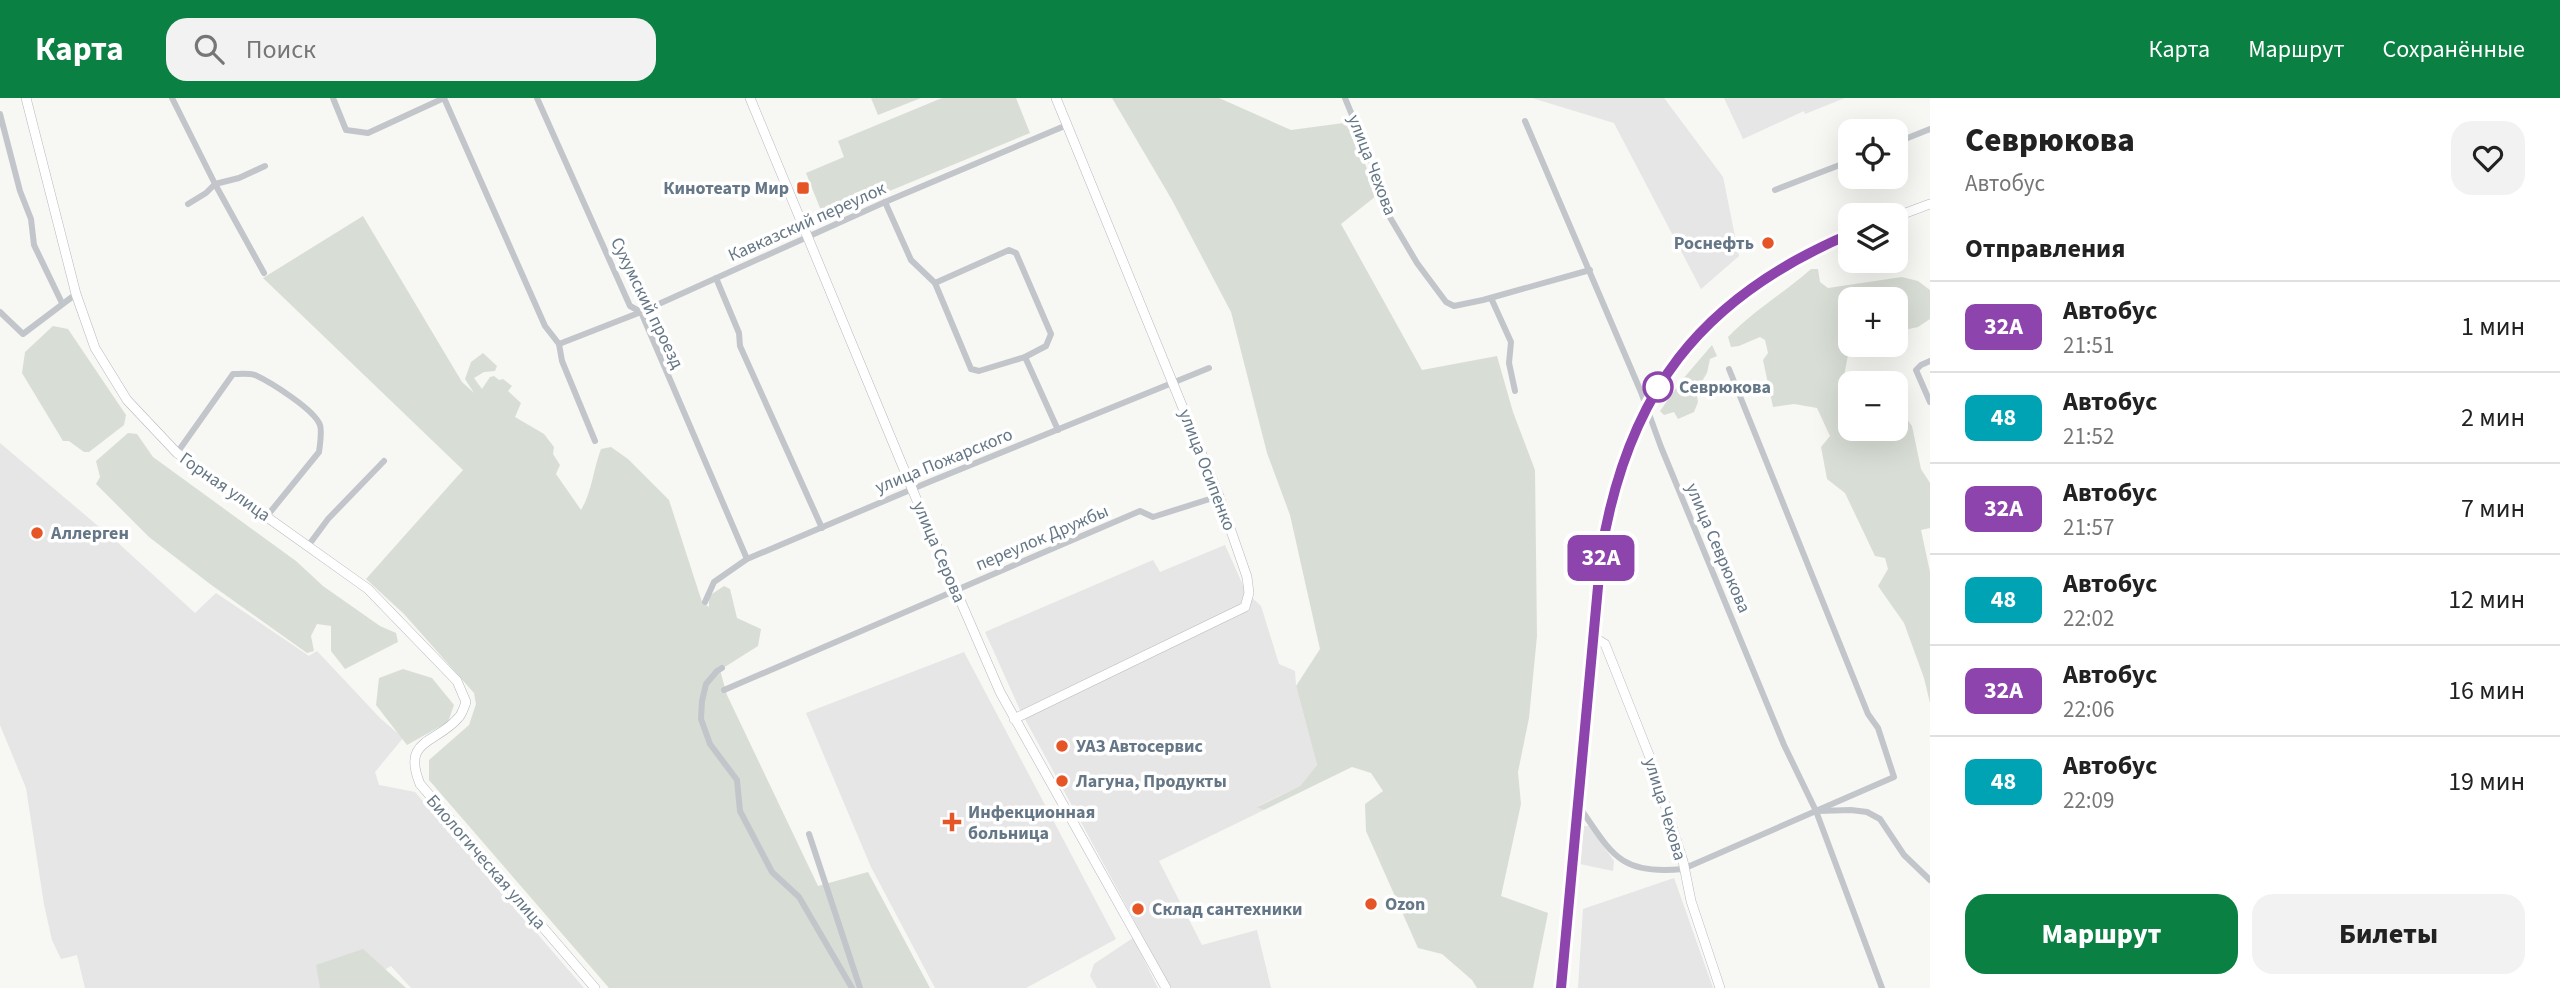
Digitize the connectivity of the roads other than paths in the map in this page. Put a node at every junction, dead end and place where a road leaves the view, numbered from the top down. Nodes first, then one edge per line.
1 (26, 98) edge
2 (172, 98) edge
3 (333, 98) edge
4 (444, 98) edge
5 (537, 98) edge
6 (750, 98) edge
7 (1056, 98) edge
8 (1345, 98) edge
9 (0, 114) edge
10 (1525, 121) dead end
11 (1067, 125) junction
12 (1930, 130) edge
13 (1908, 138) edge
14 (265, 166) dead end
15 (1838, 166) edge
16 (215, 184) junction
17 (1774, 190) dead end
18 (885, 202) junction
19 (188, 204) dead end
20 (1930, 204) edge
21 (1908, 212) edge
22 (807, 237) junction
23 (1838, 240) edge
24 (1590, 270) junction
25 (264, 272) dead end
26 (716, 278) junction
27 (935, 283) junction
28 (76, 294) junction
29 (1491, 298) junction
30 (62, 303) junction
31 (0, 312) edge
32 (641, 312) junction
33 (559, 344) junction
34 (1025, 356) junction
35 (1930, 361) edge
36 (1209, 368) dead end
37 (1730, 369) dead end
38 (1174, 384) junction
39 (1515, 391) dead end
40 (1930, 402) edge
41 (1646, 407) junction
42 (1058, 430) junction
43 (595, 441) dead end
44 (177, 453) junction
45 (384, 461) dead end
46 (912, 489) junction
47 (1219, 496) junction
48 (267, 516) junction
49 (822, 528) junction
50 (308, 546) junction
51 (747, 559) junction
52 (955, 590) junction
53 (705, 602) dead end
54 (1595, 638) junction
55 (722, 668) dead end
56 (724, 690) dead end
57 (466, 702) joint
58 (1014, 719) junction
59 (1578, 804) junction
60 (1816, 811) junction
61 (809, 834) dead end
62 (1684, 869) junction
63 (1930, 880) edge
64 (595, 988) edge
65 (852, 988) edge
66 (860, 988) edge
67 (1166, 988) edge
68 (1561, 988) edge
69 (1720, 988) edge
70 (1882, 988) edge

1 - 28 street, Горная улица
2 - 16 street
3 - 4 street
4 - 33 street
5 - 32 street, Сухумский проезд
6 - 22 street, улица Серова
7 - 11 street, улица Осипенко
8 - 29 street, улица Чехова
9 - 30 street
10 - 24 street, улица Севрюкова
11 - 18 street, Кавказский переулок
11 - 38 street, улица Осипенко
12 - 13 street
14 - 16 street
15 - 17 street
16 - 19 street
16 - 25 street
18 - 22 street, Кавказский переулок
18 - 27 street
20 - 21 street
22 - 26 street, Кавказский переулок
22 - 46 street, улица Серова
23 - 41 street
24 - 29 street
24 - 41 street, улица Севрюкова
26 - 32 street, Кавказский переулок
26 - 49 street
27 - 34 street
27 - 34 street
28 - 30 street
28 - 44 street, Горная улица
29 - 39 street
30 - 31 street
32 - 33 street, Кавказский переулок
32 - 51 street, Сухумский проезд
33 - 43 street
34 - 42 street
35 - 40 street
36 - 38 street, улица Пожарского
37 - 60 street
38 - 42 street, улица Пожарского
38 - 47 street, улица Осипенко
41 - 54 street
41 - 60 street, улица Севрюкова
42 - 46 street, улица Пожарского
44 - 48 street, Горная улица
44 - 48 street
45 - 50 street
46 - 49 street, улица Пожарского
46 - 52 street, улица Серова
47 - 52 street, переулок Дружбы
47 - 58 street, улица Осипенко
48 - 50 street, Горная улица
49 - 51 street, улица Пожарского
50 - 57 street, Горная улица
51 - 53 street, улица Пожарского
52 - 56 street, переулок Дружбы
52 - 58 street, улица Серова
54 - 59 street
54 - 62 street, улица Чехова
55 - 65 street
57 - 64 street, Биологическая улица
58 - 67 street, улица Серова
59 - 62 street
59 - 68 street
60 - 62 street
60 - 63 street
60 - 70 street, улица Севрюкова
61 - 66 street
62 - 69 street, улица Чехова

